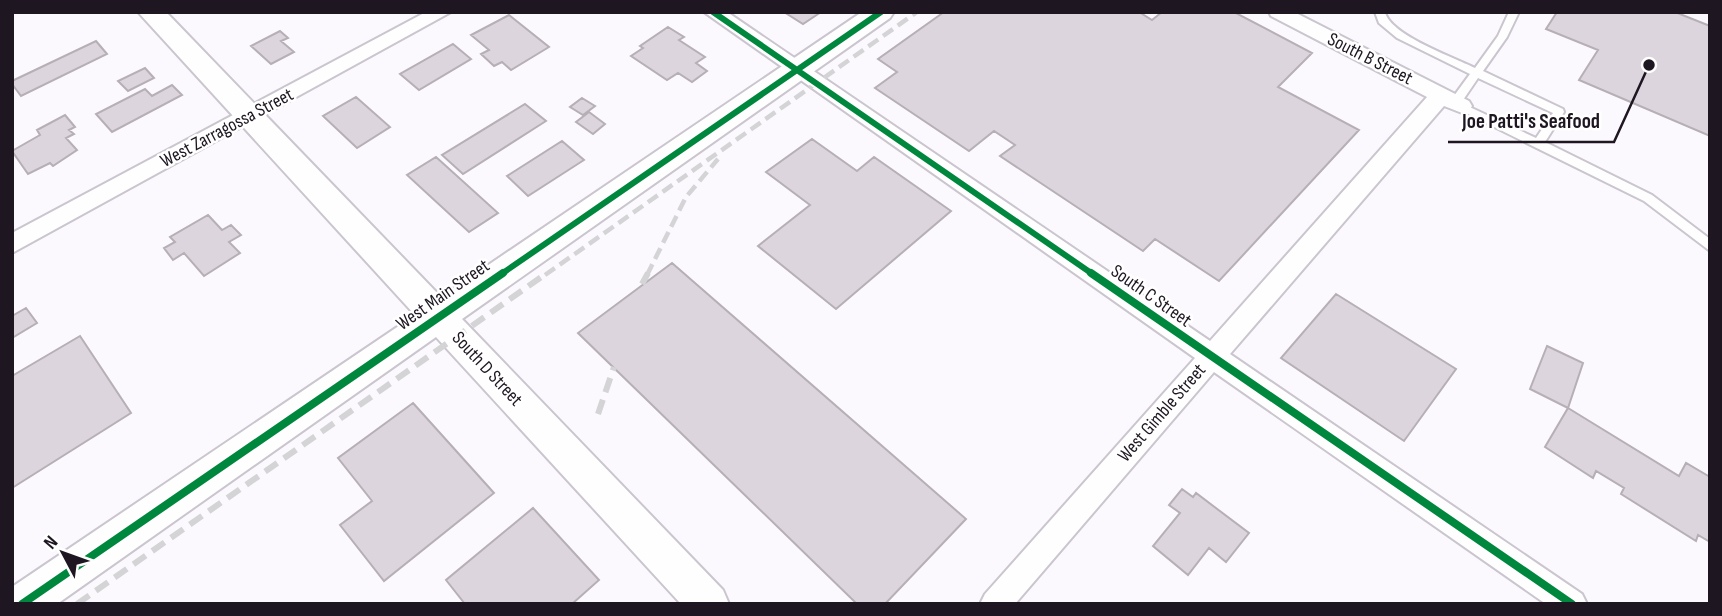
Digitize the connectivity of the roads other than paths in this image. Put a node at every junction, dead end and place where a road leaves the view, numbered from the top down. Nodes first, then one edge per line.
1 (150, 12) edge
2 (442, 12) edge
3 (713, 12) edge
4 (881, 12) edge
5 (1278, 12) edge
6 (1380, 12) edge
7 (1514, 12) edge
8 (797, 70) junction
9 (1478, 74) junction
10 (1453, 101) junction
11 (250, 116) junction
12 (1538, 144) junction
13 (12, 244) edge
14 (1710, 246) edge
15 (439, 317) junction
16 (1211, 357) junction
17 (22, 604) edge
18 (709, 604) edge
19 (995, 604) edge
20 (1572, 604) edge

1 - 11 street, South D Street
2 - 11 street, West Zarragossa Street
3 - 8 street, South C Street
4 - 8 street, West Main Street
5 - 10 street, South B Street
6 - 9 lane
7 - 9 lane
8 - 15 street, West Main Street
8 - 16 street, South C Street
9 - 10 lane
9 - 12 lane
10 - 12 lane
10 - 16 street, West Gimble Street
11 - 13 street, West Zarragossa Street
11 - 15 street, South D Street
12 - 14 lane
15 - 17 street, West Main Street
15 - 18 street, South D Street
16 - 19 street, West Gimble Street
16 - 20 street, South C Street

